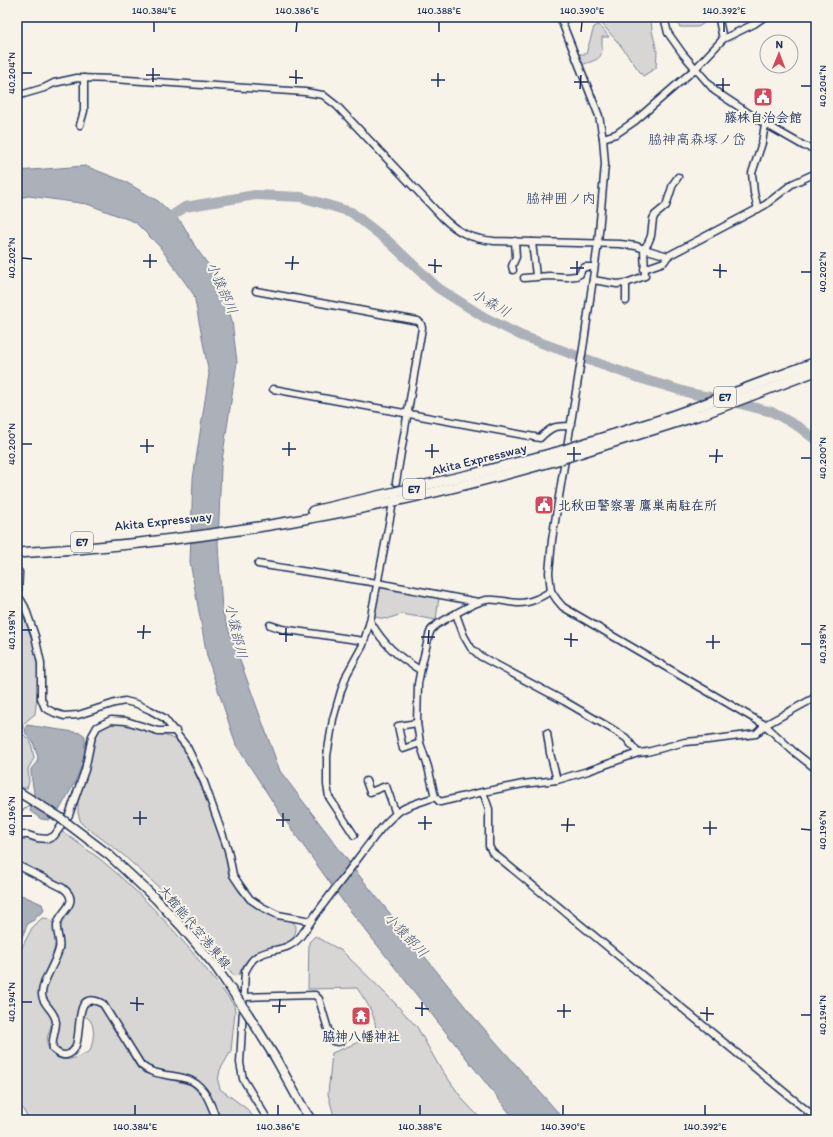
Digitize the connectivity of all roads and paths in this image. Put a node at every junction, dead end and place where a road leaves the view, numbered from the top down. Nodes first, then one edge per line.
1 (560, 17) edge
2 (664, 17) edge
3 (719, 17) edge
4 (764, 17) edge
5 (724, 39) junction
6 (696, 68) junction
7 (84, 78) junction
8 (17, 96) edge
9 (80, 124) dead end
10 (765, 124) junction
11 (603, 138) junction
12 (816, 150) edge
13 (816, 172) edge
14 (678, 177) dead end
15 (758, 209) junction
16 (515, 241) junction
17 (532, 242) junction
18 (598, 243) junction
19 (644, 249) junction
20 (668, 256) junction
21 (594, 268) junction
22 (644, 269) junction
23 (513, 270) dead end
24 (536, 276) junction
25 (524, 278) dead end
26 (593, 280) junction
27 (626, 283) junction
28 (256, 291) dead end
29 (626, 301) dead end
30 (816, 356) edge
31 (816, 362) edge
32 (816, 371) edge
33 (791, 377) junction
34 (816, 377) edge
35 (273, 389) dead end
36 (408, 413) junction
37 (666, 422) junction
38 (571, 426) junction
39 (396, 482) dead end
40 (392, 508) dead end
41 (148, 539) junction
42 (17, 546) edge
43 (17, 553) edge
44 (258, 564) dead end
45 (19, 572) dead end
46 (377, 583) junction
47 (551, 591) junction
48 (478, 602) junction
49 (456, 614) junction
50 (370, 621) junction
51 (270, 625) dead end
52 (364, 641) junction
53 (420, 670) junction
54 (816, 697) edge
55 (416, 723) junction
56 (765, 725) junction
57 (176, 731) junction
58 (547, 733) dead end
59 (420, 743) junction
60 (638, 753) junction
61 (816, 768) edge
62 (557, 780) junction
63 (366, 781) dead end
64 (17, 791) edge
65 (483, 792) junction
66 (435, 797) junction
67 (396, 814) junction
68 (17, 835) edge
69 (354, 835) dead end
70 (17, 865) edge
71 (311, 921) junction
72 (244, 997) junction
73 (342, 1041) dead end
74 (816, 1118) edge
75 (217, 1120) edge
76 (268, 1120) edge
77 (311, 1120) edge

1 - 11 street
2 - 6 street
3 - 5 street
4 - 5 street
5 - 6 street
6 - 10 street
6 - 11 street
7 - 8 street
7 - 9 street
7 - 16 street
10 - 12 street
10 - 15 street
11 - 18 street
13 - 15 street
14 - 19 street
15 - 20 street
16 - 17 street
16 - 23 street
17 - 18 street
17 - 24 street
18 - 19 street
18 - 21 street
19 - 20 street
19 - 22 street
20 - 22 street
21 - 24 street
21 - 26 street
22 - 27 street
24 - 25 street
26 - 27 street
26 - 38 street
27 - 29 street
28 - 36 street
30 - 33 highway
31 - 33 highway
32 - 33 highway
33 - 34 highway
33 - 37 highway, Akita Expressway / E7
33 - 37 highway, Akita Expressway / E7
35 - 36 street
36 - 38 street
36 - 39 street
37 - 41 highway, Akita Expressway / E7, bridge
38 - 47 street
40 - 46 street
41 - 42 highway, Akita Expressway / E7
41 - 43 highway, Akita Expressway / E7
44 - 46 street
45 - 57 street
46 - 48 street
46 - 50 street
47 - 48 street
47 - 56 street
48 - 49 street
49 - 53 street
49 - 60 street
50 - 52 street
50 - 53 street
51 - 52 street
52 - 69 street
53 - 55 street
54 - 56 street
55 - 59 street
55 - 59 street
56 - 60 street
56 - 61 street
57 - 68 street
57 - 71 street
58 - 62 street
59 - 66 street
60 - 62 street
62 - 65 street
63 - 67 street
64 - 77 main road, 大館能代空港東線, bridge
65 - 66 street
65 - 74 street
66 - 67 street
67 - 71 street
70 - 75 street
71 - 72 street
72 - 73 street
72 - 76 street

